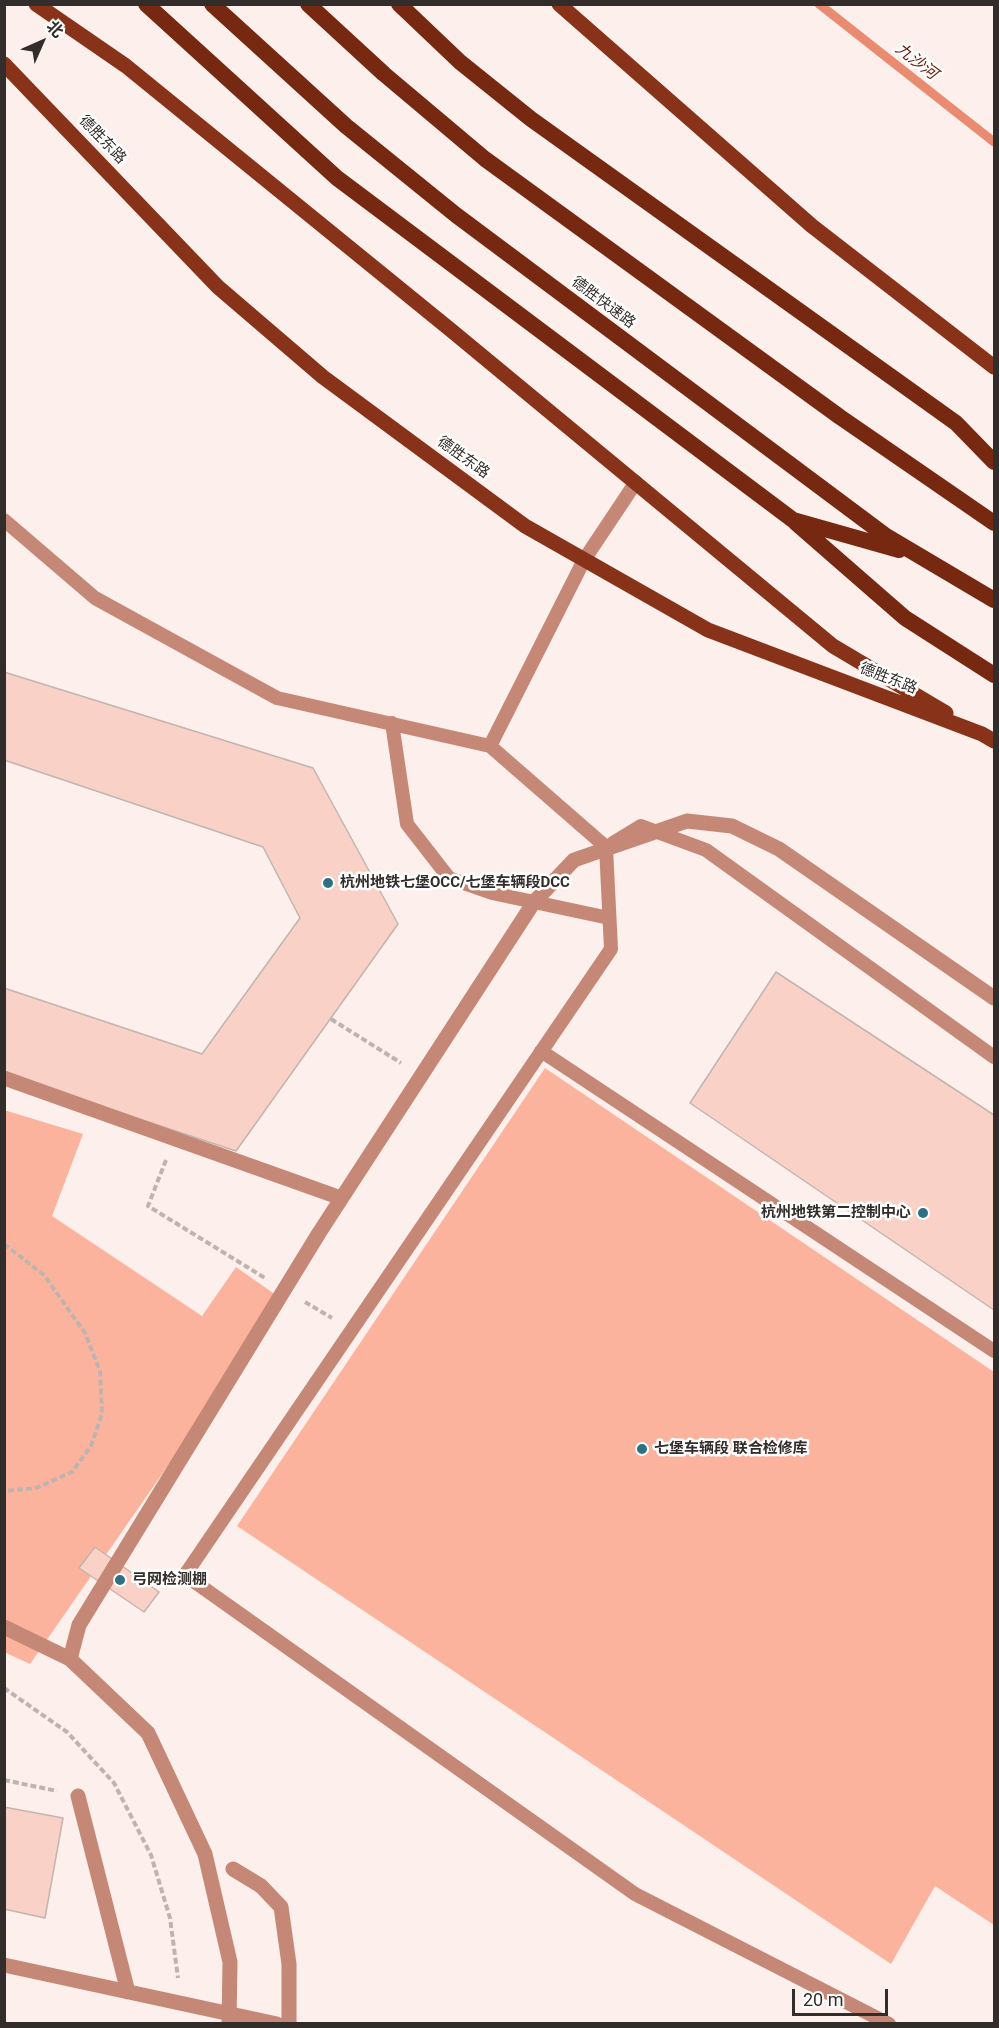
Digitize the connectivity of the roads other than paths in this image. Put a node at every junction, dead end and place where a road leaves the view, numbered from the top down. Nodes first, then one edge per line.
1 (36, 4) edge
2 (146, 4) edge
3 (212, 4) edge
4 (308, 4) edge
5 (399, 4) edge
6 (559, 4) edge
7 (4, 64) edge
8 (994, 367) edge
9 (956, 423) junction
10 (994, 444) edge
11 (994, 462) edge
12 (636, 482) junction
13 (4, 520) edge
14 (793, 520) junction
15 (994, 523) edge
16 (924, 557) junction
17 (584, 560) junction
18 (994, 600) edge
19 (994, 675) edge
20 (392, 723) junction
21 (988, 738) edge
22 (490, 746) junction
23 (606, 847) junction
24 (609, 918) junction
25 (994, 998) edge
26 (541, 1051) junction
27 (994, 1057) edge
28 (4, 1078) edge
29 (341, 1198) junction
30 (994, 1351) edge
31 (4, 1627) edge
32 (70, 1659) junction
33 (78, 1796) road end
34 (233, 1869) dead end
35 (4, 1965) edge
36 (128, 1992) junction
37 (229, 2024) edge
38 (277, 2024) edge
39 (289, 2024) edge
40 (889, 2024) edge

1 - 12 main road
2 - 14 highway
3 - 16 highway, 德胜快速路
4 - 15 highway
5 - 9 highway
6 - 8 main road
7 - 17 main road, 德胜东路
9 - 10 highway
9 - 11 highway
12 - 17 lane
12 - 21 main road
13 - 20 lane
14 - 16 highway
14 - 19 highway
16 - 18 highway, 德胜快速路
17 - 21 main road, 德胜东路
17 - 22 lane
20 - 22 lane
20 - 24 lane
22 - 23 lane
23 - 24 lane
23 - 27 lane
24 - 26 lane
25 - 29 street
26 - 30 lane
26 - 40 lane
28 - 29 street
29 - 32 street
31 - 32 street
32 - 37 street
33 - 36 street
34 - 39 street
35 - 36 street
36 - 38 street

